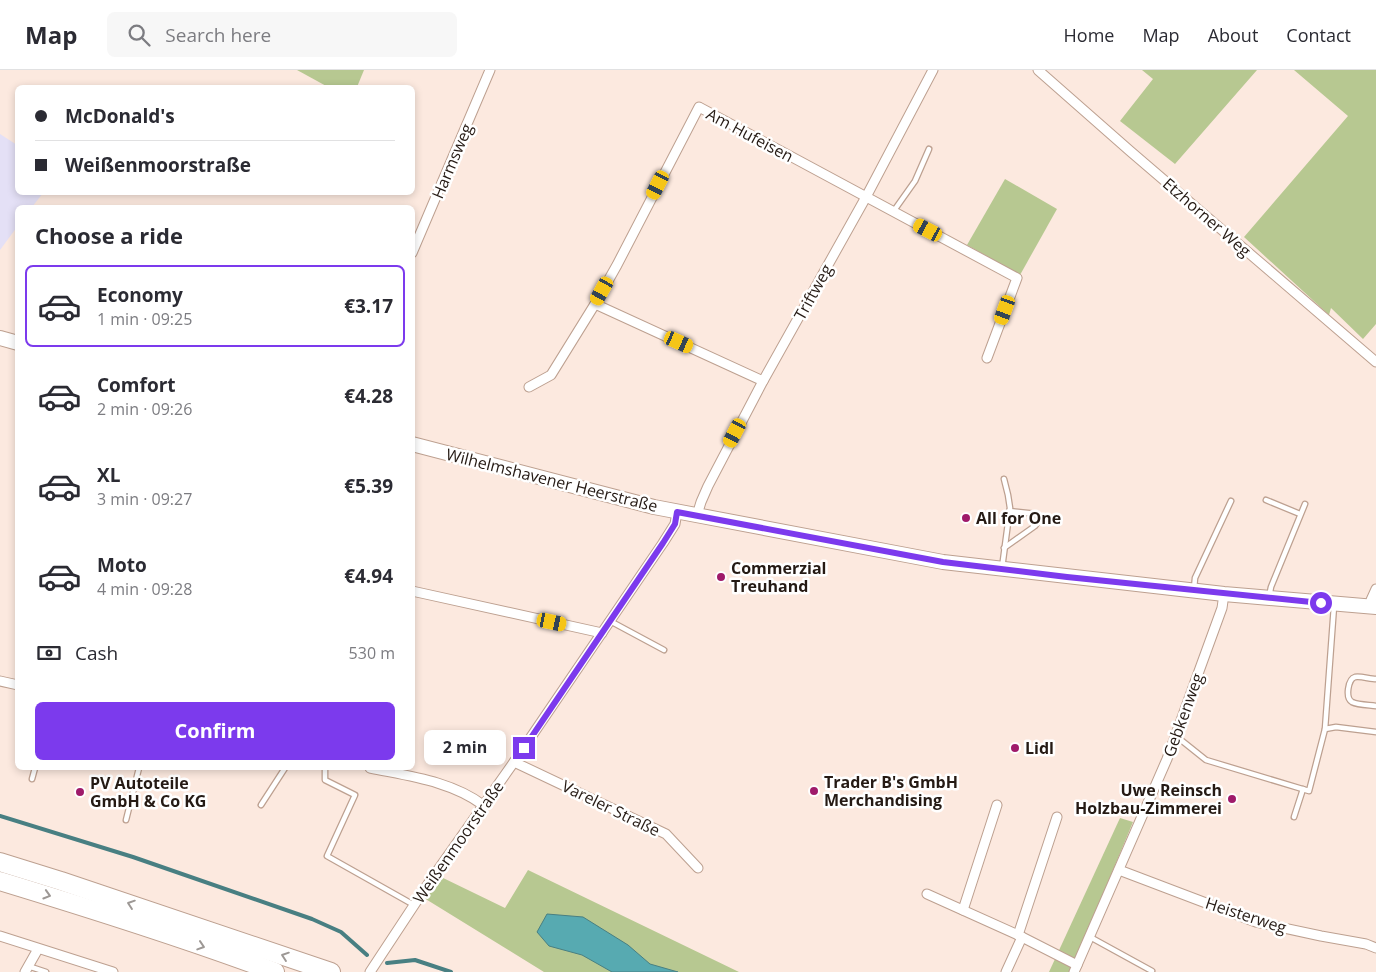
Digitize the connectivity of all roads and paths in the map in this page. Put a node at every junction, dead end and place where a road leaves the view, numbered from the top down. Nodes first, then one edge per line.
1 (490, 70) edge
2 (933, 70) edge
3 (1038, 70) edge
4 (929, 149) dead end
5 (866, 197) junction
6 (893, 212) junction
7 (415, 245) edge
8 (595, 304) junction
9 (0, 338) edge
10 (15, 342) edge
11 (987, 358) dead end
12 (1376, 362) edge
13 (763, 381) junction
14 (529, 387) dead end
15 (415, 445) edge
16 (1004, 479) dead end
17 (1266, 500) dead end
18 (1232, 501) dead end
19 (1305, 504) dead end
20 (1009, 511) junction
21 (677, 512) junction
22 (1300, 514) junction
23 (697, 516) junction
24 (1004, 548) junction
25 (1002, 569) junction
26 (1376, 589) edge
27 (1194, 590) junction
28 (415, 592) edge
29 (1224, 594) junction
30 (1269, 598) junction
31 (1334, 604) junction
32 (1374, 607) edge
33 (610, 621) junction
34 (602, 633) junction
35 (664, 650) dead end
36 (1376, 679) edge
37 (0, 681) edge
38 (15, 684) edge
39 (1376, 706) edge
40 (1325, 729) junction
41 (1376, 732) edge
42 (1176, 736) junction
43 (514, 762) junction
44 (34, 770) edge
45 (138, 770) edge
46 (283, 770) edge
47 (325, 770) edge
48 (379, 770) edge
49 (32, 779) dead end
50 (1303, 789) junction
51 (261, 805) dead end
52 (997, 805) dead end
53 (483, 806) junction
54 (1294, 816) dead end
55 (1057, 817) dead end
56 (126, 820) dead end
57 (0, 862) edge
58 (698, 868) dead end
59 (1119, 870) junction
60 (0, 881) edge
61 (927, 894) dead end
62 (414, 906) junction
63 (963, 910) junction
64 (0, 936) edge
65 (1020, 936) junction
66 (1090, 937) junction
67 (1376, 948) edge
68 (38, 949) junction
69 (27, 969) edge
70 (1076, 969) edge
71 (1152, 971) edge
72 (46, 972) edge
73 (113, 972) edge
74 (275, 972) edge
75 (331, 972) edge
76 (370, 972) edge
77 (1006, 972) edge

1 - 7 street, Harmsweg
2 - 5 street, Triftweg
3 - 12 street, Etzhorner Weg
4 - 6 lane
5 - 6 street
5 - 8 street, Am Hufeisen
5 - 13 street, Triftweg
6 - 11 street
8 - 13 street
8 - 14 street, Am Hufeisen
9 - 10 street
13 - 23 street, Triftweg
15 - 21 street, Wilhelmshavener Heerstraße
16 - 20 lane
17 - 22 lane
18 - 27 lane
19 - 22 lane
20 - 24 lane
20 - 24 lane
21 - 23 street, Wilhelmshavener Heerstraße
21 - 33 street, Weißenmoorstraße
22 - 30 lane
23 - 25 street, Wilhelmshavener Heerstraße
24 - 25 lane
25 - 27 street, Wilhelmshavener Heerstraße
26 - 32 street
27 - 29 street, Wilhelmshavener Heerstraße
28 - 34 street
29 - 30 street, Wilhelmshavener Heerstraße
29 - 42 street, Gebkenweg
30 - 31 street, Wilhelmshavener Heerstraße
31 - 32 street, Wilhelmshavener Heerstraße
31 - 40 lane
33 - 34 street, Weißenmoorstraße
33 - 35 lane
34 - 43 street, Weißenmoorstraße
36 - 39 lane
37 - 38 street
40 - 41 lane
40 - 50 lane
42 - 50 lane
42 - 59 street, Gebkenweg
43 - 53 street, Weißenmoorstraße
43 - 58 street, Vareler Straße
44 - 49 lane
45 - 56 lane
46 - 51 lane
47 - 62 lane
48 - 53 street
50 - 54 lane
52 - 63 street
53 - 62 street, Weißenmoorstraße
55 - 65 street
75 -> 57 highway
59 - 66 street, Gebkenweg
59 - 67 street, Heisterweg
60 -> 74 highway
61 - 63 street
62 - 76 street, Weißenmoorstraße
63 - 65 street
64 - 68 street
65 - 70 street
65 - 77 street
66 - 70 street, Gebkenweg
66 - 71 lane
68 - 69 street
68 - 73 street
69 - 72 lane

